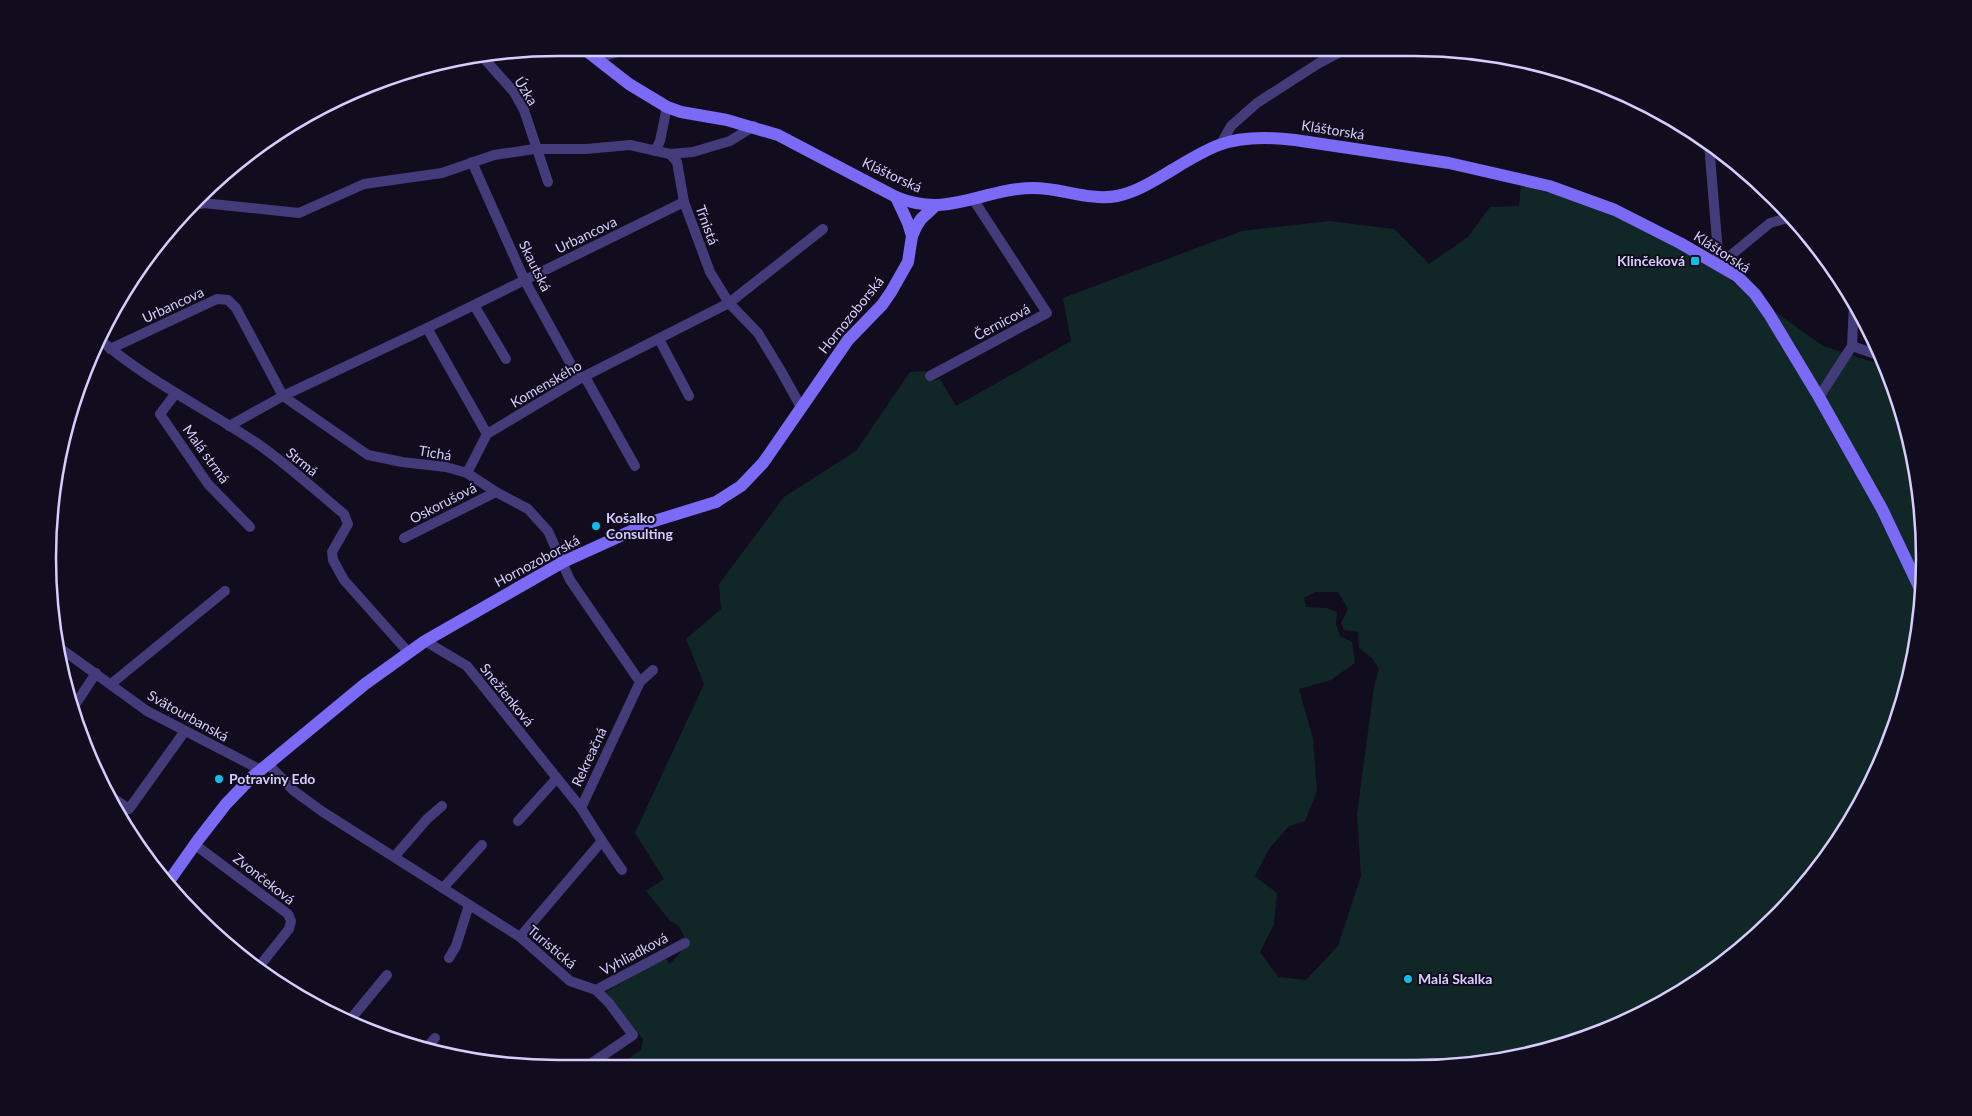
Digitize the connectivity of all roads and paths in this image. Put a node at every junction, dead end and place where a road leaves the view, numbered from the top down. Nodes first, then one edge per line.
1 (594, 56) edge
2 (1332, 56) edge
3 (487, 62) edge
4 (667, 108) junction
5 (754, 126) junction
6 (1220, 144) junction
7 (536, 149) junction
8 (655, 151) junction
9 (1710, 153) edge
10 (670, 154) junction
11 (472, 162) junction
12 (548, 182) dead end
13 (896, 197) junction
14 (973, 199) junction
15 (684, 202) junction
16 (203, 204) edge
17 (935, 206) junction
18 (1784, 219) edge
19 (823, 229) dead end
20 (912, 236) junction
21 (1719, 265) junction
22 (525, 281) junction
23 (729, 303) junction
24 (474, 305) junction
25 (1853, 316) edge
26 (427, 328) junction
27 (659, 339) junction
28 (104, 344) edge
29 (1852, 346) junction
30 (110, 349) junction
31 (1872, 353) edge
32 (506, 359) dead end
33 (930, 376) dead end
34 (582, 378) junction
35 (176, 393) junction
36 (283, 396) junction
37 (689, 396) dead end
38 (1819, 397) junction
39 (801, 408) junction
40 (229, 426) junction
41 (487, 434) junction
42 (635, 466) dead end
43 (467, 473) junction
44 (496, 492) junction
45 (250, 527) dead end
46 (404, 538) dead end
47 (563, 562) junction
48 (1915, 579) edge
49 (225, 591) dead end
50 (425, 641) junction
51 (65, 652) edge
52 (409, 653) junction
53 (653, 670) dead end
54 (96, 673) junction
55 (640, 682) junction
56 (111, 684) junction
57 (77, 701) edge
58 (185, 731) junction
59 (264, 767) junction
60 (557, 778) junction
61 (120, 804) edge
62 (442, 806) dead end
63 (581, 808) junction
64 (518, 821) dead end
65 (602, 841) junction
66 (194, 844) junction
67 (482, 845) dead end
68 (395, 856) junction
69 (622, 870) dead end
70 (172, 877) edge
71 (443, 888) junction
72 (469, 905) junction
73 (520, 937) junction
74 (685, 943) dead end
75 (449, 958) dead end
76 (262, 963) edge
77 (387, 975) dead end
78 (596, 990) junction
79 (353, 1016) edge
80 (435, 1038) dead end
81 (430, 1043) edge
82 (597, 1060) edge

1 - 4 street, Kláštorská
2 - 6 street
3 - 7 street, Úzka
4 - 5 street, Kláštorská
4 - 8 street
5 - 10 street
5 - 13 street, Kláštorská
6 - 14 street, Kláštorská
6 - 21 street, Kláštorská
7 - 8 street
7 - 11 street
7 - 12 street, Úzka
8 - 10 street
9 - 21 street
10 - 15 street, Tŕnistá
11 - 16 street
11 - 22 street, Skautská
13 - 17 street, Kláštorská
13 - 20 street, Hornozoborská
14 - 17 street, Kláštorská
14 - 33 street, Černicová
15 - 22 street, Urbancova
15 - 23 street, Tŕnistá
17 - 20 street, Hornozoborská
18 - 21 street
19 - 23 street
20 - 39 street, Hornozoborská
21 - 38 street, Kláštorská
22 - 24 street, Urbancova
22 - 34 street, Skautská
23 - 27 street, Komenského
23 - 39 street, Tŕnistá
24 - 26 street, Urbancova
24 - 32 street
25 - 29 street
26 - 36 street, Urbancova
26 - 41 street
27 - 34 street, Komenského
27 - 37 street
28 - 30 street, Strmá
29 - 31 street
29 - 38 street
30 - 35 street, Strmá
30 - 36 street, Urbancova
34 - 41 street, Komenského
34 - 42 street, Skautská
35 - 40 street, Strmá
35 - 45 street, Malá strmá
36 - 40 street, Urbancova
36 - 43 street, Tichá
38 - 48 street, Kláštorská
39 - 47 street, Hornozoborská
40 - 52 street, Strmá
41 - 43 street
43 - 44 street, Tichá
44 - 46 street, Oskorušová
44 - 47 street, Tichá
47 - 50 street, Hornozoborská
47 - 55 street
49 - 56 street
50 - 52 street, Hornozoborská
50 - 60 street, Snežienková
51 - 54 street, Svätourbanská
52 - 59 street, Hornozoborská
53 - 55 street, Rekreačná
54 - 56 street, Svätourbanská
54 - 57 street
55 - 63 street, Rekreačná
56 - 58 street, Svätourbanská
58 - 59 street, Svätourbanská
58 - 61 street
59 - 66 street, Hornozoborská
59 - 68 street, Turistická
60 - 63 street, Snežienková
60 - 64 street
62 - 68 street
63 - 65 street, Rekreačná
65 - 69 street, Rekreačná
65 - 73 street
66 - 70 street, Hornozoborská
66 - 76 street, Zvončeková
67 - 71 street
68 - 71 street, Turistická
71 - 72 street, Turistická
72 - 73 street, Turistická
72 - 75 street
73 - 78 street, Turistická
74 - 78 street, Vyhliadková
77 - 79 street
78 - 82 street, Turistická
80 - 81 street

